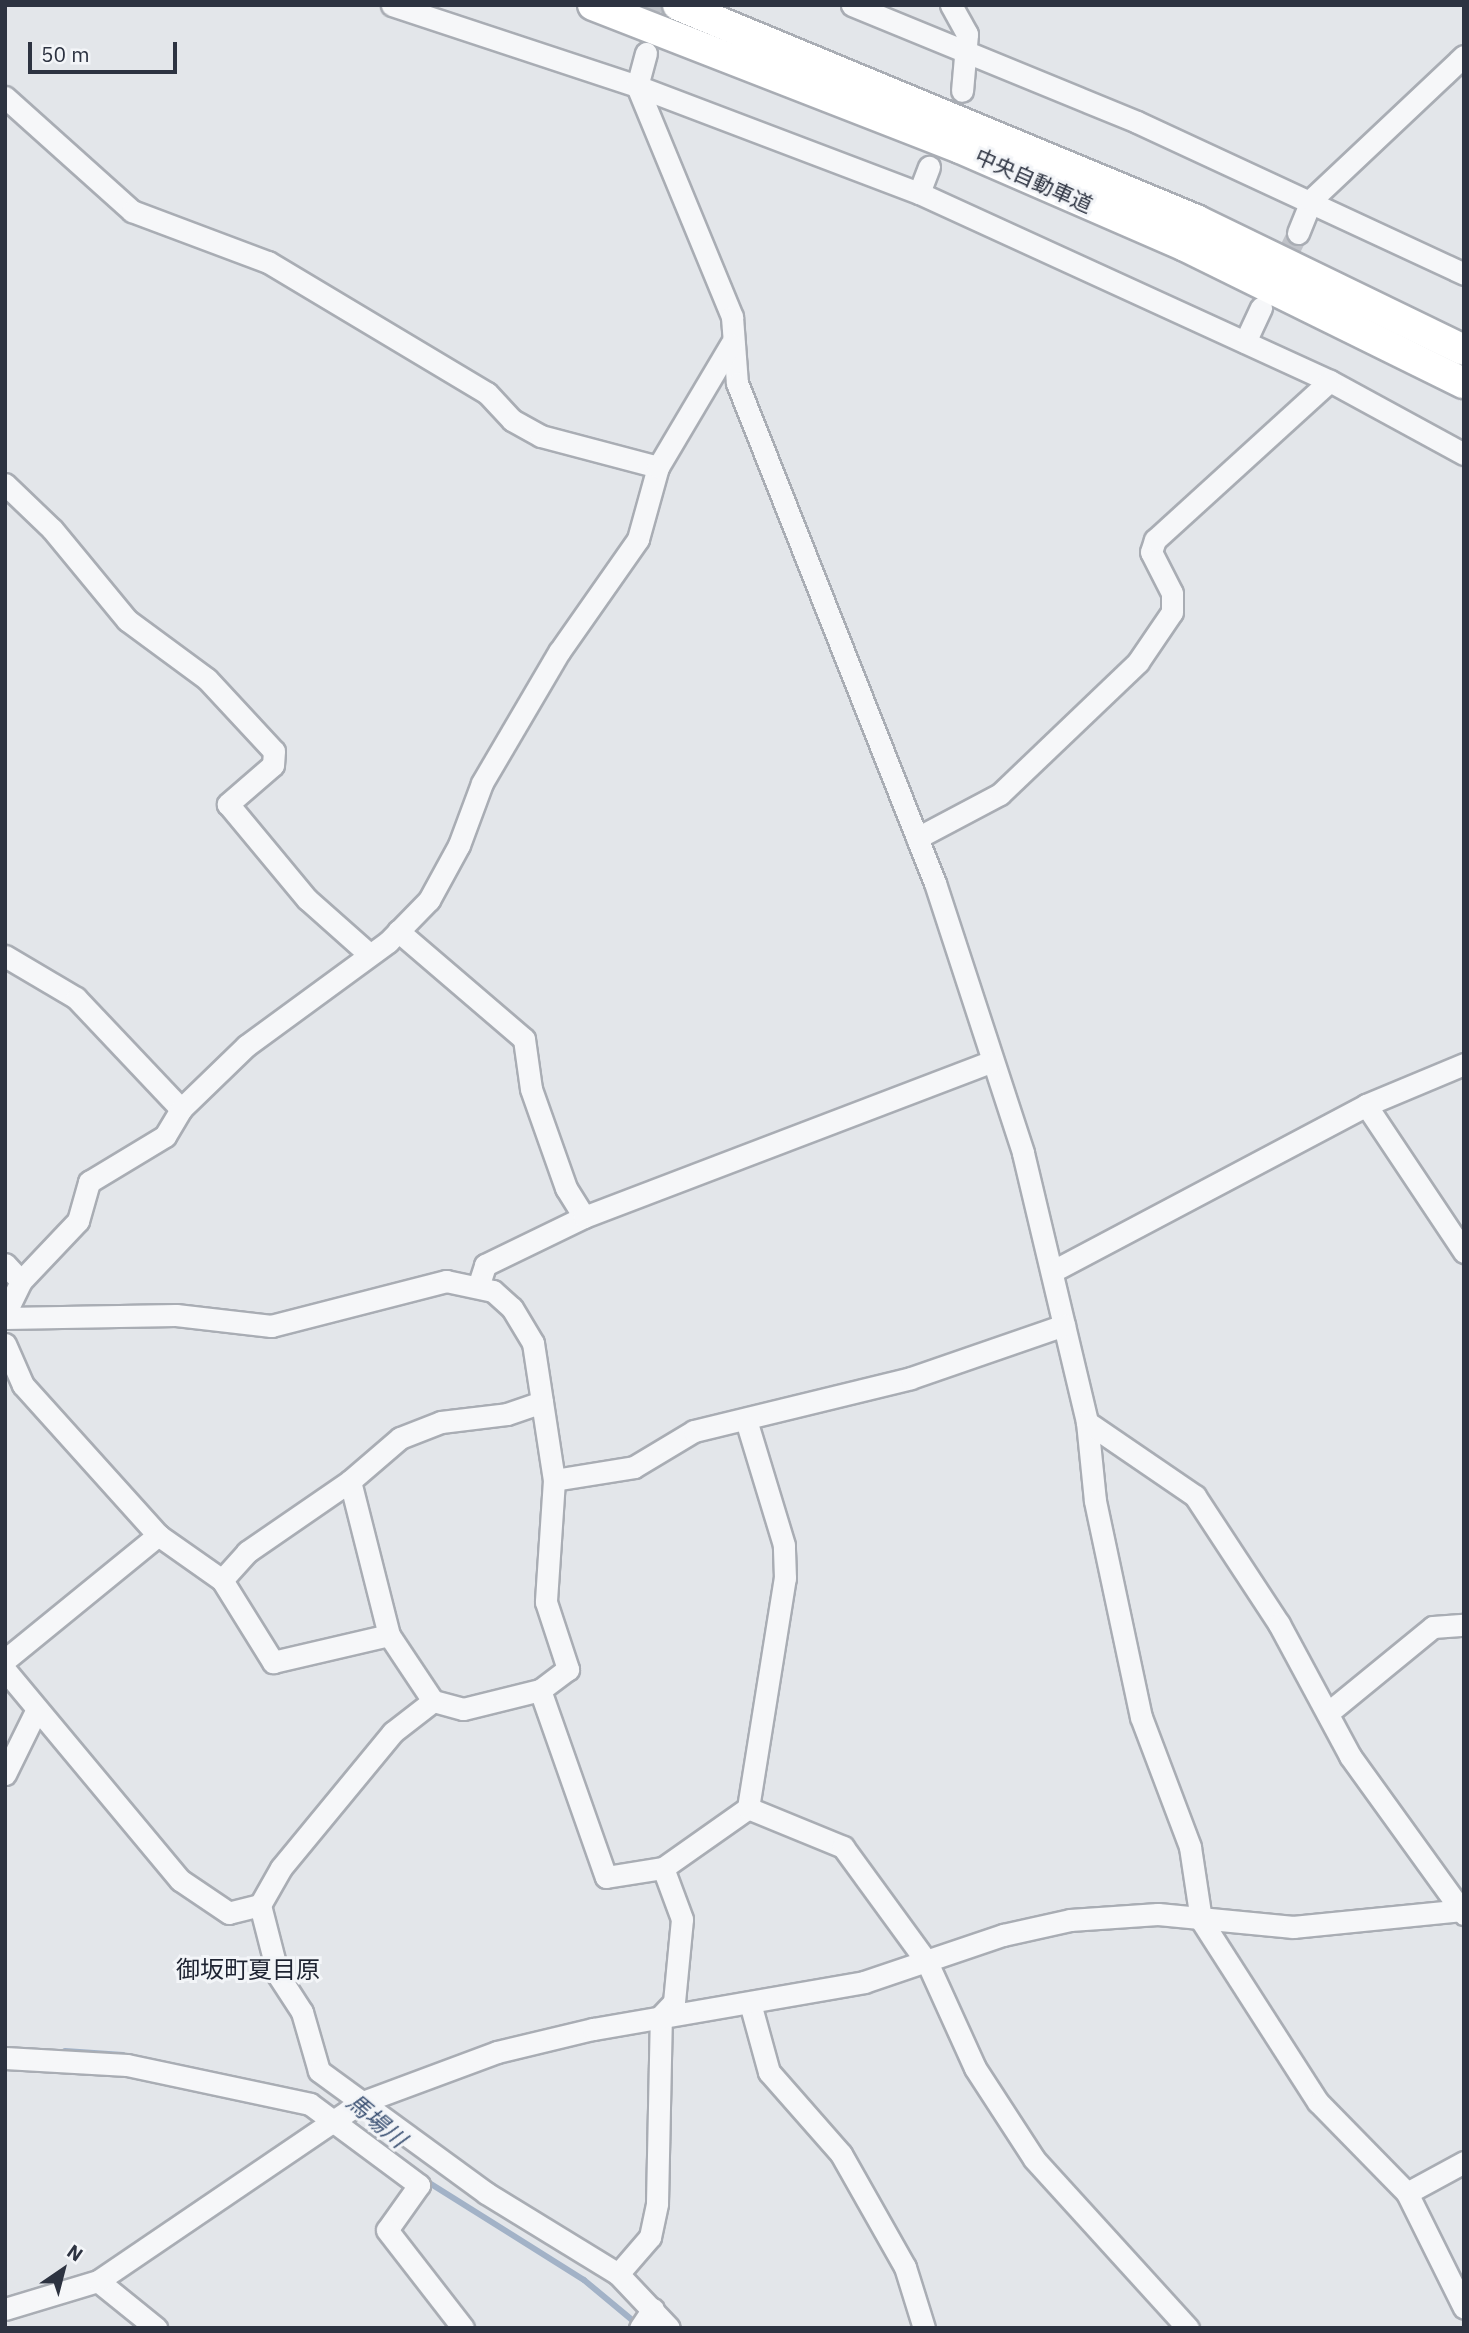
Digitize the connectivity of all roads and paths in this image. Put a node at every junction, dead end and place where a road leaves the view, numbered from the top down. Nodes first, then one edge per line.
1 (391, 5) edge
2 (593, 5) edge
3 (678, 5) edge
4 (852, 5) edge
5 (950, 6) edge
6 (969, 52) junction
7 (646, 53) tunnel mouth
8 (1464, 56) edge
9 (637, 86) junction
10 (962, 91) dead end
11 (5, 97) edge
12 (929, 167) dead end
13 (919, 193) junction
14 (1311, 201) junction
15 (1298, 233) tunnel mouth
16 (1464, 274) edge
17 (1261, 307) dead end
18 (1244, 342) junction
19 (731, 344) junction
20 (1464, 350) edge
21 (1329, 381) junction
22 (1464, 383) edge
23 (1464, 454) edge
24 (658, 467) junction
25 (5, 484) edge
26 (917, 838) junction
27 (398, 931) junction
28 (369, 954) junction
29 (5, 956) edge
30 (990, 1062) junction
31 (1464, 1064) edge
32 (1366, 1105) junction
33 (181, 1109) junction
34 (584, 1217) junction
35 (1464, 1252) edge
36 (5, 1264) edge
37 (1053, 1271) junction
38 (20, 1281) junction
39 (479, 1284) junction
40 (5, 1316) edge
41 (1064, 1325) junction
42 (5, 1344) edge
43 (542, 1402) junction
44 (746, 1420) junction
45 (1087, 1422) junction
46 (554, 1480) junction
47 (351, 1481) junction
48 (158, 1535) junction
49 (222, 1580) junction
50 (1464, 1625) edge
51 (389, 1635) junction
52 (5, 1660) edge
53 (5, 1670) edge
54 (540, 1690) junction
55 (433, 1700) junction
56 (37, 1709) junction
57 (1329, 1712) junction
58 (5, 1774) edge
59 (748, 1808) junction
60 (663, 1868) junction
61 (260, 1905) junction
62 (1462, 1911) edge
63 (1201, 1920) junction
64 (926, 1962) junction
65 (750, 2003) junction
66 (661, 2016) junction
67 (5, 2058) edge
68 (358, 2105) junction
69 (337, 2121) junction
70 (1464, 2162) edge
71 (1407, 2193) junction
72 (618, 2274) junction
73 (99, 2281) junction
74 (1464, 2308) edge
75 (5, 2309) edge
76 (647, 2316) edge
77 (156, 2328) edge
78 (463, 2328) edge
79 (669, 2328) edge
80 (924, 2328) edge
81 (1188, 2328) edge

1 - 9 street
2 - 22 highway, 中央自動車道
3 - 20 highway, 中央自動車道
4 - 6 street
5 - 6 street
6 - 10 street
6 - 14 street
7 - 9 street
8 - 14 street
9 - 13 street
9 - 19 street
11 - 24 street
12 - 13 street
13 - 18 street
14 - 15 street
14 - 16 street
17 - 18 street
18 - 21 street
19 - 24 street
19 - 26 street
21 - 23 street
21 - 26 street
24 - 27 street
25 - 28 street
26 - 30 street
27 - 28 street
27 - 34 street
28 - 33 street
29 - 33 street
30 - 34 street
30 - 37 street
31 - 32 street
32 - 35 street
32 - 37 street
33 - 38 street
34 - 39 street
36 - 38 street
37 - 41 street
38 - 40 street
39 - 40 street
39 - 43 street
41 - 44 street
41 - 45 street
42 - 48 street
43 - 46 street
43 - 47 street
44 - 46 street
44 - 59 street
45 - 57 street
45 - 63 street
46 - 54 street
47 - 49 street
47 - 51 street
48 - 49 street
48 - 52 street
49 - 51 street
50 - 57 street
51 - 55 street
53 - 56 street
54 - 55 street
54 - 60 street
55 - 61 street
56 - 58 street
56 - 61 street
57 - 62 street
59 - 60 street
59 - 64 street
60 - 66 street
61 - 68 street
62 - 63 street
63 - 64 street
63 - 71 street
64 - 65 street
64 - 81 street
65 - 66 street
65 - 80 street
66 - 68 street
66 - 72 street
67 - 69 street
68 - 69 street
68 - 72 street
69 - 73 street
69 - 78 street
70 - 71 street
71 - 74 street
72 - 76 street
73 - 75 street
73 - 77 street
76 - 79 street

